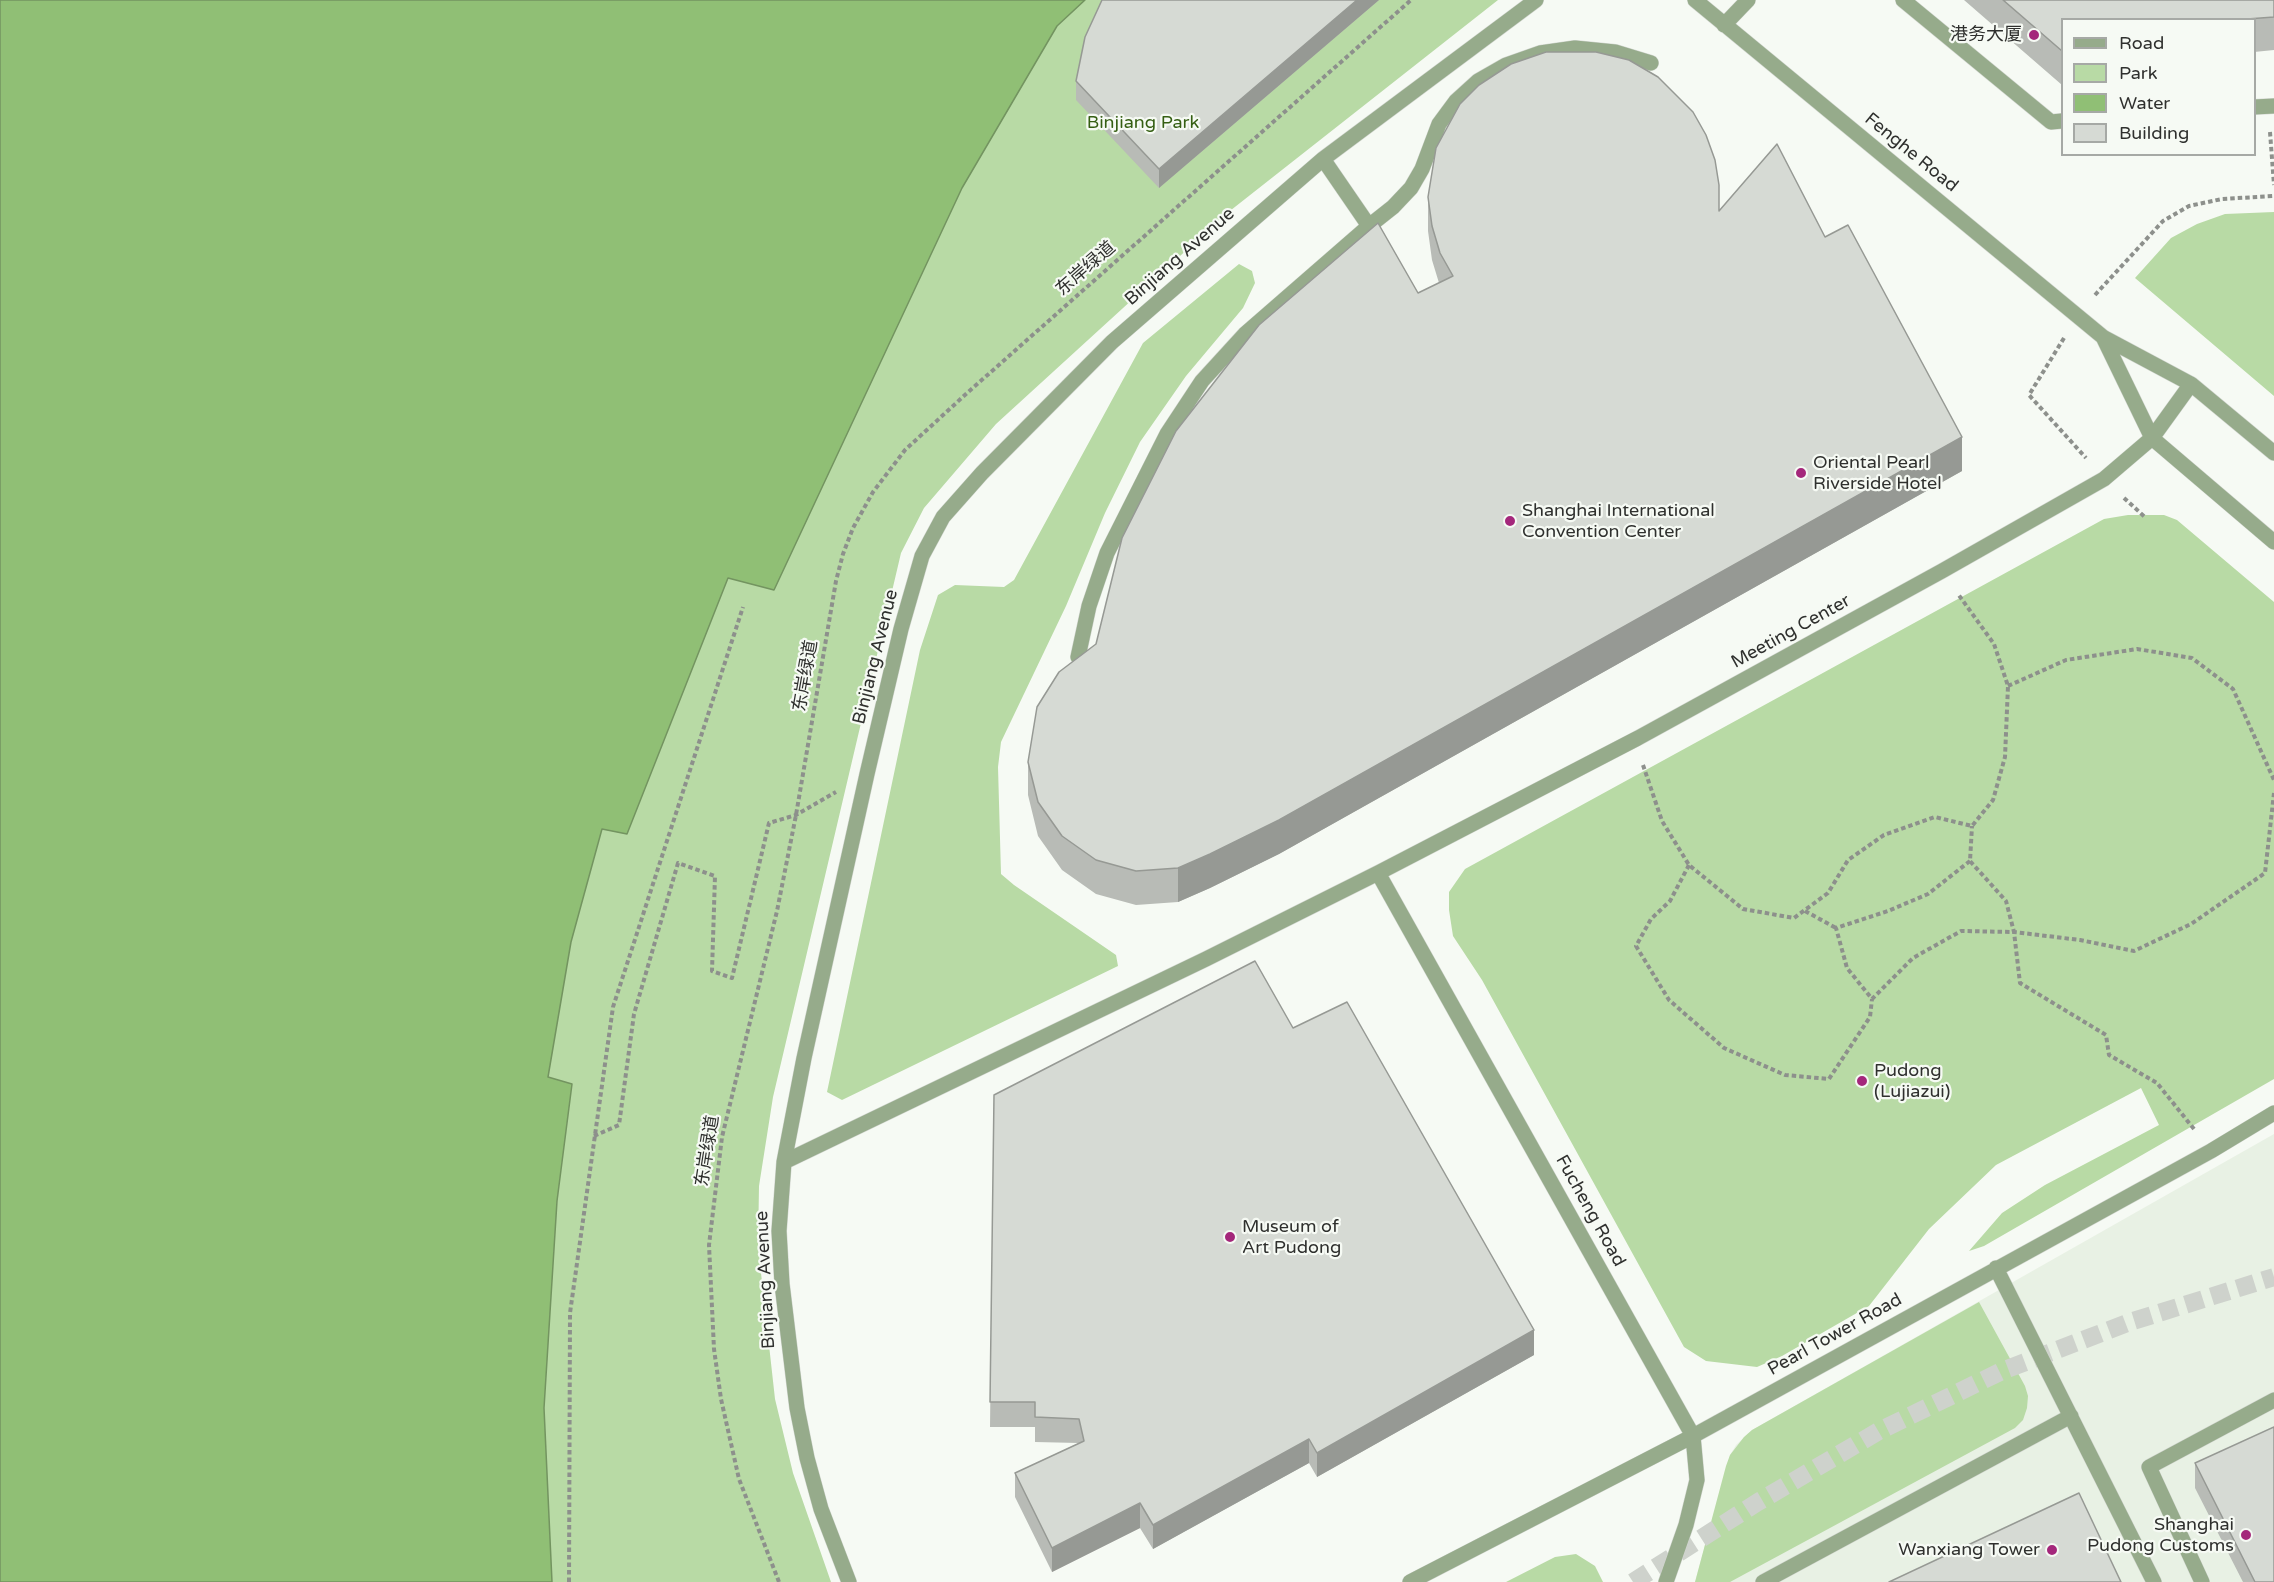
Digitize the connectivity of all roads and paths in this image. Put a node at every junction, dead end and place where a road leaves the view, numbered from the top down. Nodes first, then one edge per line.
1 (1411, 0) edge
2 (1536, 0) edge
3 (1695, 0) edge
4 (1748, 0) edge
5 (1903, 0) edge
6 (1724, 25) junction
7 (1651, 63) dead end
8 (2266, 106) edge
9 (2061, 121) edge
10 (1323, 159) junction
11 (2274, 185) edge
12 (2274, 196) edge
13 (1369, 226) junction
14 (2078, 315) junction
15 (2103, 337) junction
16 (2191, 384) junction
17 (2151, 438) junction
18 (2274, 453) edge
19 (2104, 479) junction
20 (2146, 518) dead end
21 (2274, 542) edge
22 (1942, 570) junction
23 (743, 607) dead end
24 (1078, 657) edge
25 (2008, 686) junction
26 (1638, 738) junction
27 (867, 774) junction
28 (2274, 780) edge
29 (2274, 793) edge
30 (796, 815) junction
31 (1972, 826) junction
32 (1970, 861) junction
33 (1689, 865) junction
34 (1378, 873) junction
35 (1805, 911) junction
36 (1836, 928) junction
37 (2014, 932) junction
38 (1872, 999) junction
39 (2274, 1113) edge
40 (594, 1136) junction
41 (2211, 1151) junction
42 (784, 1162) junction
43 (1996, 1268) junction
44 (2274, 1400) edge
45 (2071, 1416) junction
46 (1694, 1436) junction
47 (569, 1582) edge
48 (779, 1582) edge
49 (849, 1582) edge
50 (1410, 1582) edge
51 (1666, 1582) edge
52 (1763, 1582) edge
53 (2154, 1582) edge
54 (2202, 1582) edge

1 - 30 path, 东岸绿道
2 - 10 street, Binjiang Avenue
3 - 6 street, Fenghe Road
4 - 6 street
5 - 9 street
6 - 14 street, Fenghe Road
7 - 13 street
8 - 11 path
10 - 13 street
10 - 27 street, Binjiang Avenue
12 - 14 path
13 - 24 street
14 - 15 street, Fenghe Road
14 - 19 path
15 - 16 street, Fenghe Road
15 - 17 street, Fenghe Road
16 - 17 street, Meeting Center
16 - 18 street, Fenghe Road
17 - 19 street, Meeting Center
17 - 21 street, Fenghe Road
19 - 20 path
19 - 22 street, Meeting Center
22 - 25 path
22 - 26 street, Meeting Center
23 - 40 path
25 - 28 path
25 - 31 path
26 - 33 path
26 - 34 street, Meeting Center
27 - 30 path
27 - 42 street, Binjiang Avenue
29 - 37 path
30 - 40 path
30 - 48 path, 东岸绿道
31 - 32 path
31 - 35 path
32 - 36 path
32 - 37 path
33 - 35 path
33 - 38 path
34 - 42 street, Meeting Center
34 - 46 street, Fucheng Road
35 - 36 path
36 - 38 path
37 - 38 path
37 - 41 path
39 - 41 street, Pearl Tower Road
40 - 47 path
41 - 43 street, Pearl Tower Road
42 - 49 street, Binjiang Avenue
43 - 45 street
43 - 46 street, Pearl Tower Road
44 - 54 street
45 - 52 street
45 - 53 street
46 - 50 street, Pearl Tower Road
46 - 51 street, Fucheng Road

